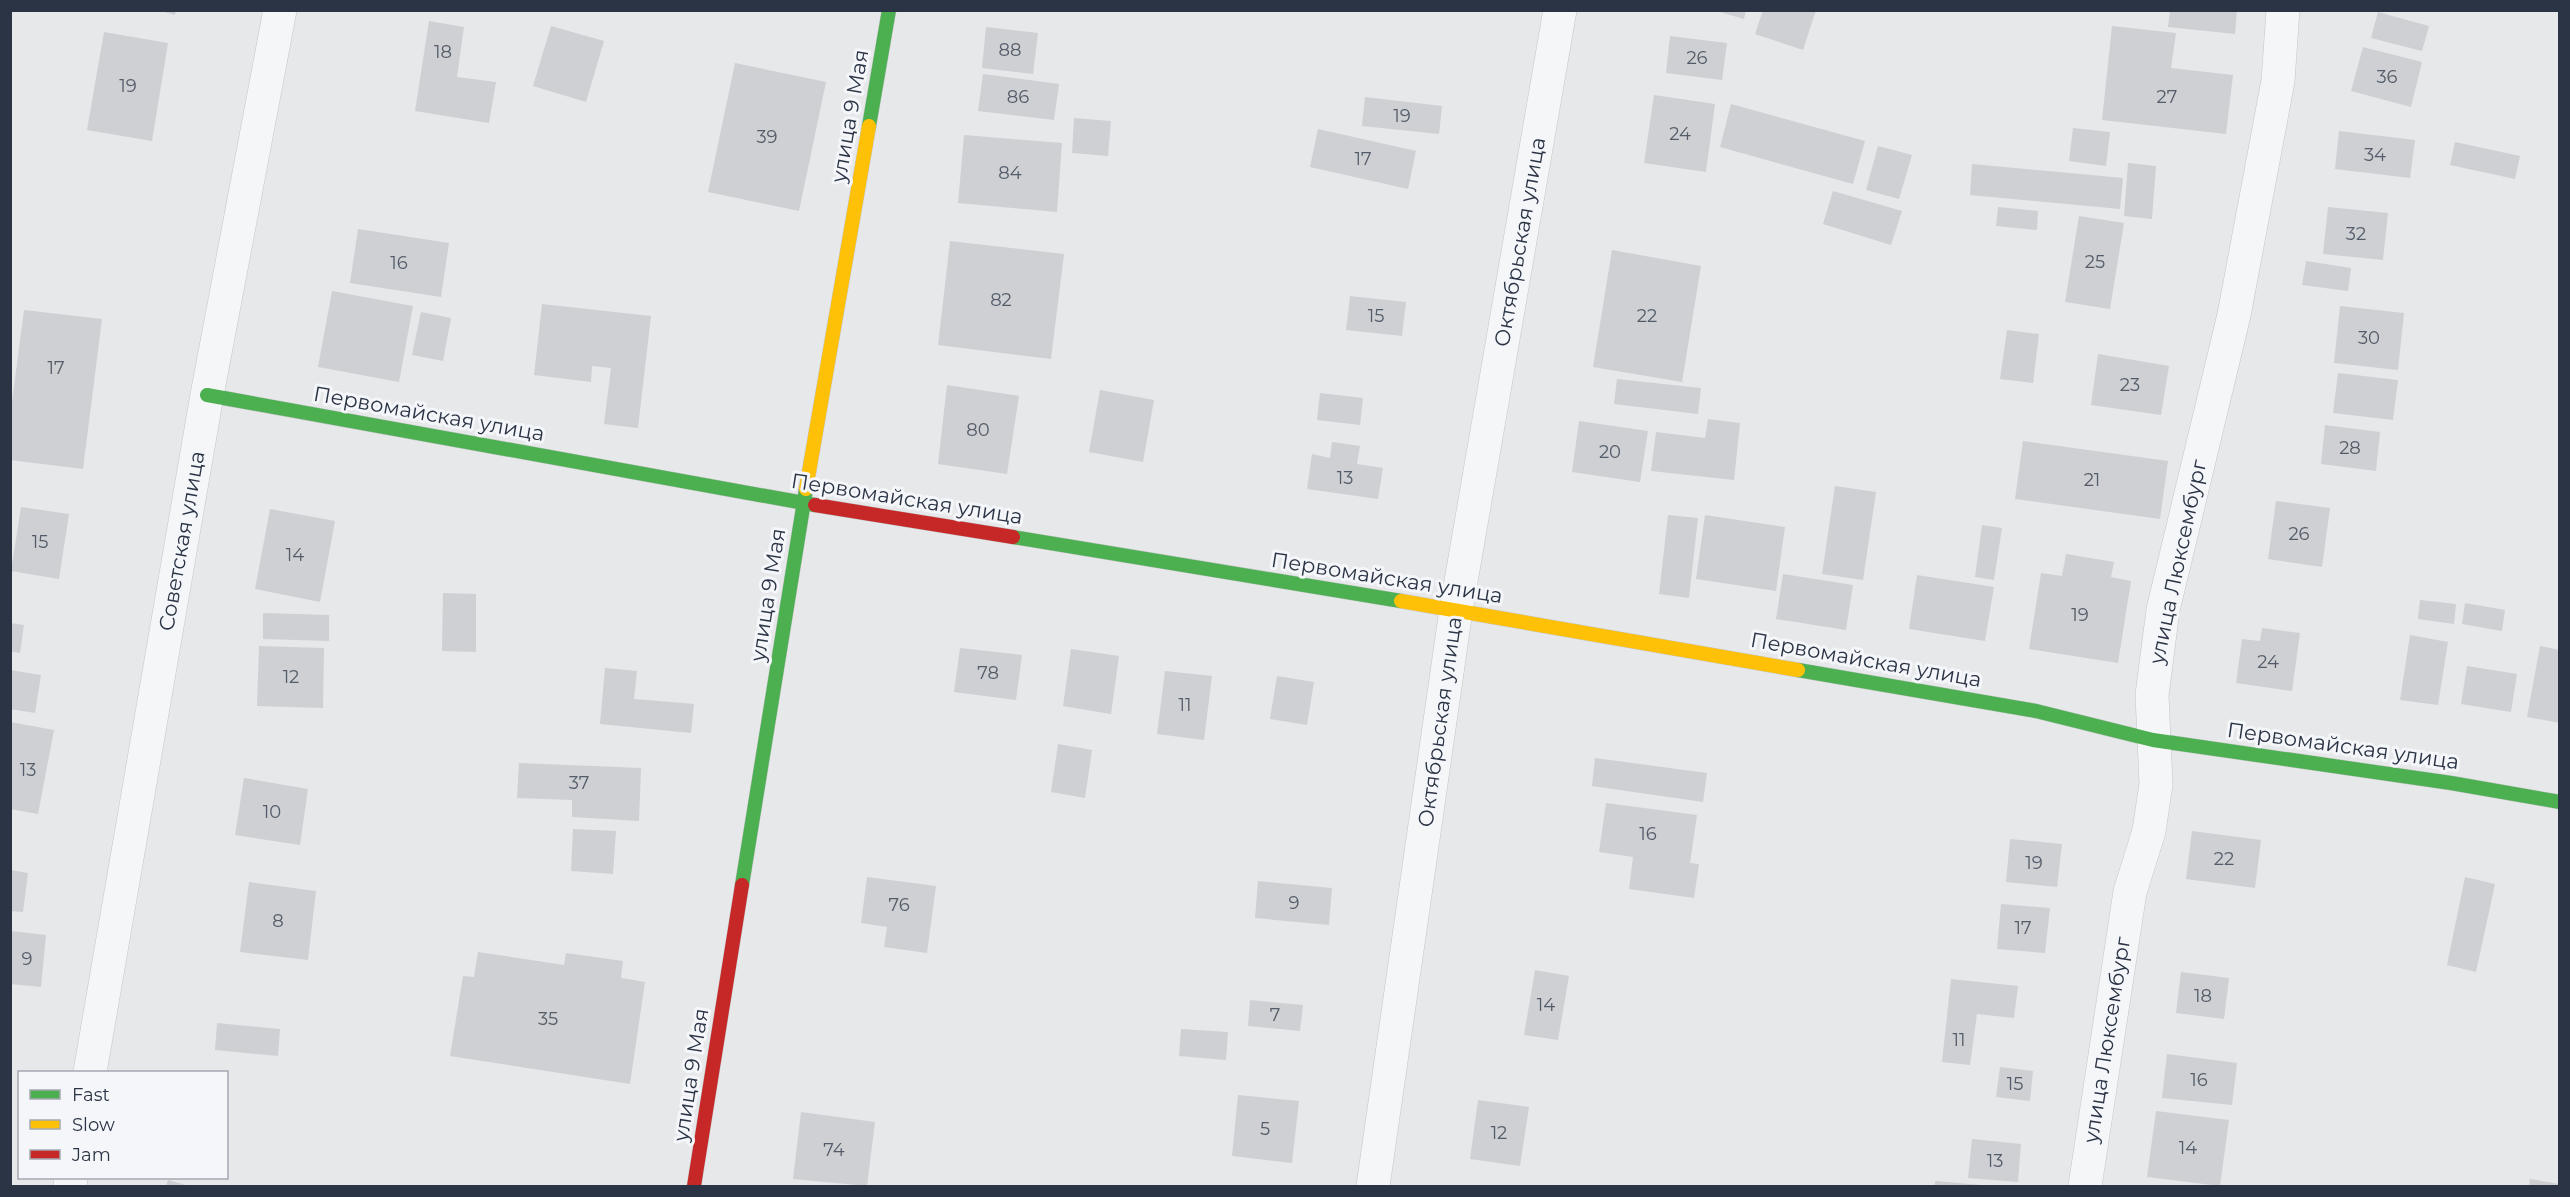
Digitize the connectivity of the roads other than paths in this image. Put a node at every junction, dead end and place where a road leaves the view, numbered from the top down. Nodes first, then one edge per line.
1 (280, 10) edge
2 (888, 10) edge
3 (1560, 10) edge
4 (2283, 10) edge
5 (207, 395) junction
6 (804, 503) junction
7 (1456, 610) junction
8 (2153, 740) junction
9 (2559, 802) edge
10 (90, 1071) edge
11 (694, 1186) edge
12 (1373, 1186) edge
13 (2085, 1186) edge

1 - 5 street, Советская улица
2 - 6 street, улица 9 Мая
3 - 7 street, Октябрьская улица
4 - 8 street, улица Люксембург
5 - 6 street, Первомайская улица
5 - 10 street, Советская улица
6 - 7 street, Первомайская улица
6 - 11 street, улица 9 Мая
7 - 8 street, Первомайская улица
7 - 12 street, Октябрьская улица
8 - 9 street, Первомайская улица
8 - 13 street, улица Люксембург

